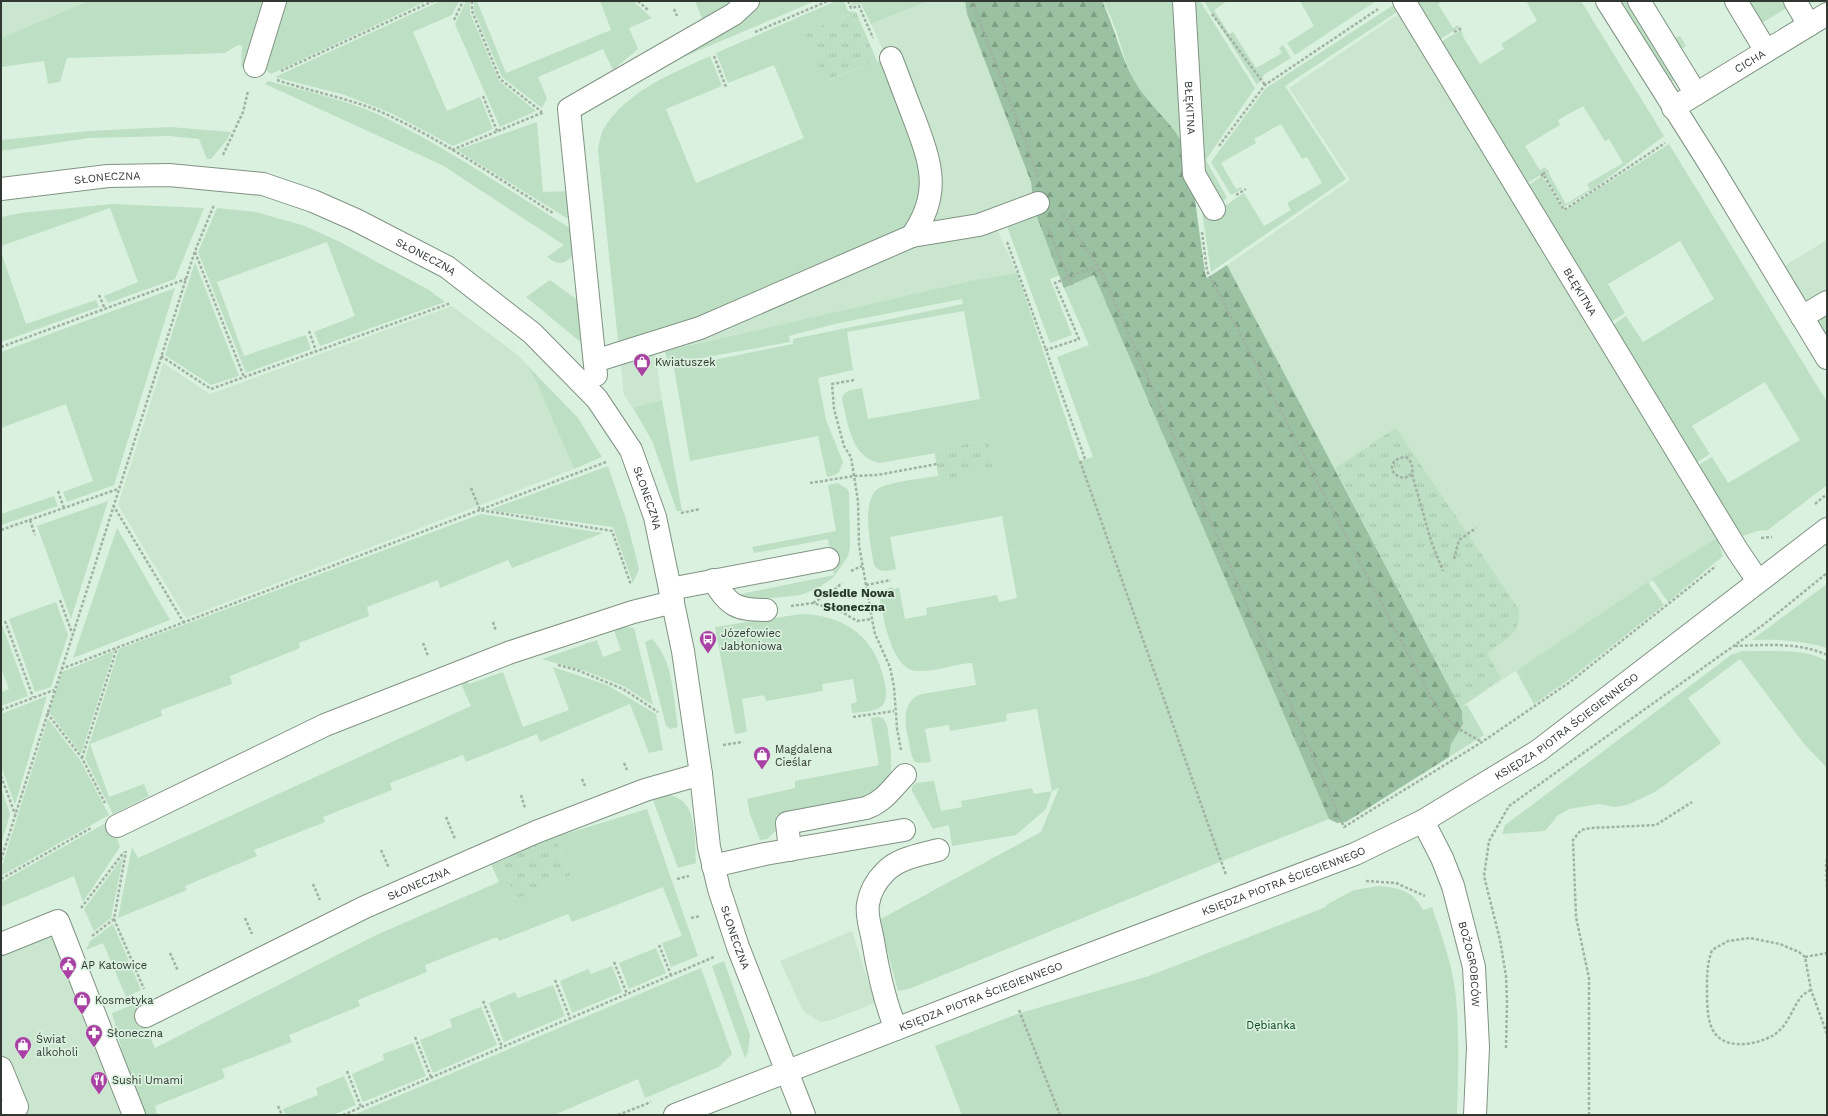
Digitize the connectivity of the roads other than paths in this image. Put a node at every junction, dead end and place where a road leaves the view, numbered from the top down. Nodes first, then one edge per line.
1 (275, 1) edge
2 (748, 1) edge
3 (1184, 1) edge
4 (1607, 1) edge
5 (1639, 1) edge
6 (1736, 1) edge
7 (1795, 1) edge
8 (1394, 3) edge
9 (1827, 14) edge
10 (1808, 25) junction
11 (1766, 51) junction
12 (891, 58) road end
13 (262, 71) road end
14 (1696, 94) junction
15 (1673, 108) junction
16 (1, 189) edge
17 (1041, 194) road end
18 (1208, 218) road end
19 (912, 236) junction
20 (1827, 302) edge
21 (1802, 316) junction
22 (1827, 358) edge
23 (595, 361) junction
24 (597, 399) junction
25 (1827, 529) edge
26 (828, 559) dead end
27 (713, 580) junction
28 (1758, 581) junction
29 (672, 595) junction
30 (766, 610) dead end
31 (701, 774) junction
32 (905, 775) road end
33 (115, 821) road end
34 (1423, 821) junction
35 (904, 830) dead end
36 (790, 850) junction
37 (938, 850) dead end
38 (704, 870) junction
39 (1, 944) edge
40 (146, 1016) dead end
41 (896, 1029) junction
42 (1, 1068) edge
43 (788, 1072) junction
44 (1, 1113) edge
45 (134, 1115) edge
46 (675, 1115) edge
47 (804, 1115) edge
48 (1475, 1115) edge

1 - 13 street
2 - 23 street
3 - 18 street, BŁĘKITNA
4 - 15 street
5 - 14 street
6 - 11 street
7 - 10 street
8 - 28 street, BŁĘKITNA
9 - 10 street, CICHA
10 - 11 street, CICHA
11 - 14 street, CICHA
12 - 19 street
14 - 15 street, CICHA
15 - 21 street
16 - 24 street, SŁONECZNA
17 - 19 street
19 - 23 street
20 - 21 street
21 - 22 street
23 - 24 street
24 - 29 street, SŁONECZNA
25 - 28 street, KSIĘDZA PIOTRA ŚCIEGIENNEGO
26 - 27 street
27 - 29 street
27 - 30 street
28 - 34 street, KSIĘDZA PIOTRA ŚCIEGIENNEGO
29 - 31 street, SŁONECZNA
29 - 33 street
31 - 38 street, SŁONECZNA
31 - 40 street, SŁONECZNA
32 - 36 street
34 - 41 street, KSIĘDZA PIOTRA ŚCIEGIENNEGO
34 - 48 street, BOŻOGROBCÓW
35 - 36 street
36 - 38 street
37 - 41 street
38 - 43 street, SŁONECZNA
39 - 45 street
41 - 43 street, KSIĘDZA PIOTRA ŚCIEGIENNEGO
42 - 44 street
43 - 46 street, KSIĘDZA PIOTRA ŚCIEGIENNEGO
43 - 47 street, SŁONECZNA

